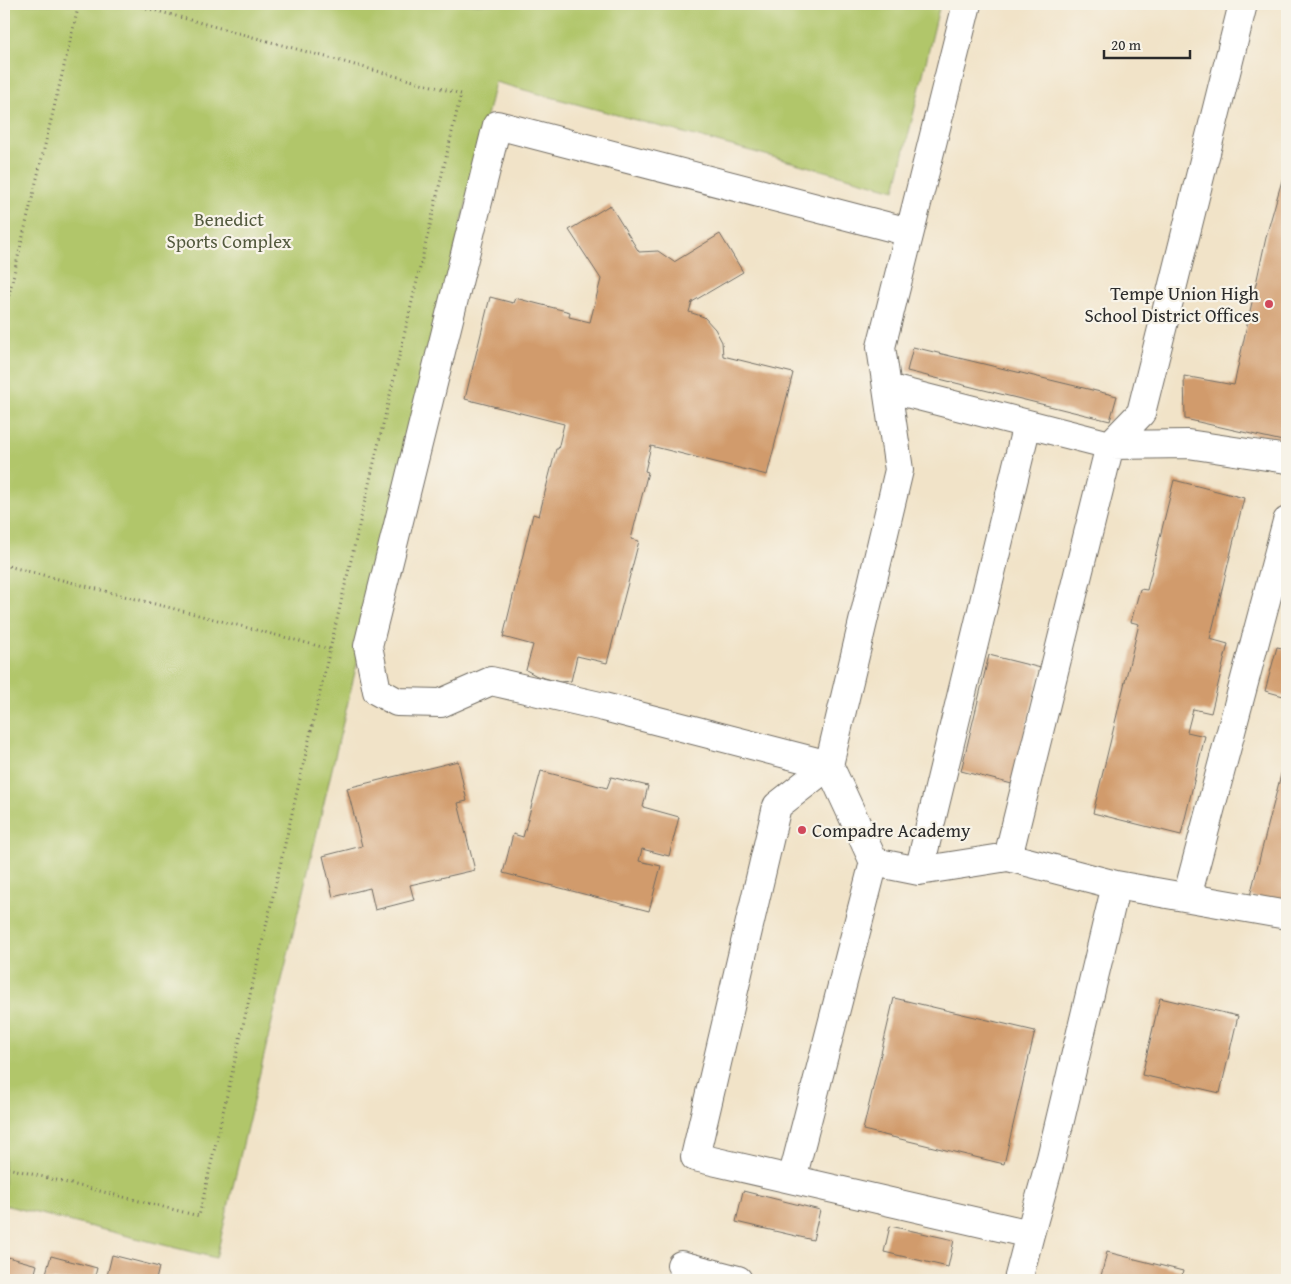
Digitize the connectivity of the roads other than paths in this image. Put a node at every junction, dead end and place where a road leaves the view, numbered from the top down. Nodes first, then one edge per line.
1 (967, 4) edge
2 (1243, 4) edge
3 (910, 232) junction
4 (887, 388) junction
5 (1027, 424) junction
6 (1110, 445) junction
7 (1287, 459) edge
8 (1287, 522) edge
9 (828, 765) junction
10 (1008, 857) junction
11 (874, 862) junction
12 (918, 871) junction
13 (1116, 885) junction
14 (1187, 897) junction
15 (1287, 915) edge
16 (792, 1179) junction
17 (1030, 1234) junction
18 (681, 1266) dead end
19 (738, 1280) edge
20 (1018, 1280) edge

1 - 3 lane
2 - 6 lane
3 - 4 lane
3 - 9 lane
4 - 5 lane
4 - 9 lane
5 - 6 lane
5 - 12 lane
6 - 7 lane
6 - 10 lane
8 - 14 lane
9 - 11 lane
9 - 16 lane
10 - 12 lane
10 - 13 lane
11 - 12 lane
11 - 16 lane
13 - 14 lane
13 - 17 lane
14 - 15 lane
16 - 17 lane
17 - 20 lane
18 - 19 lane

